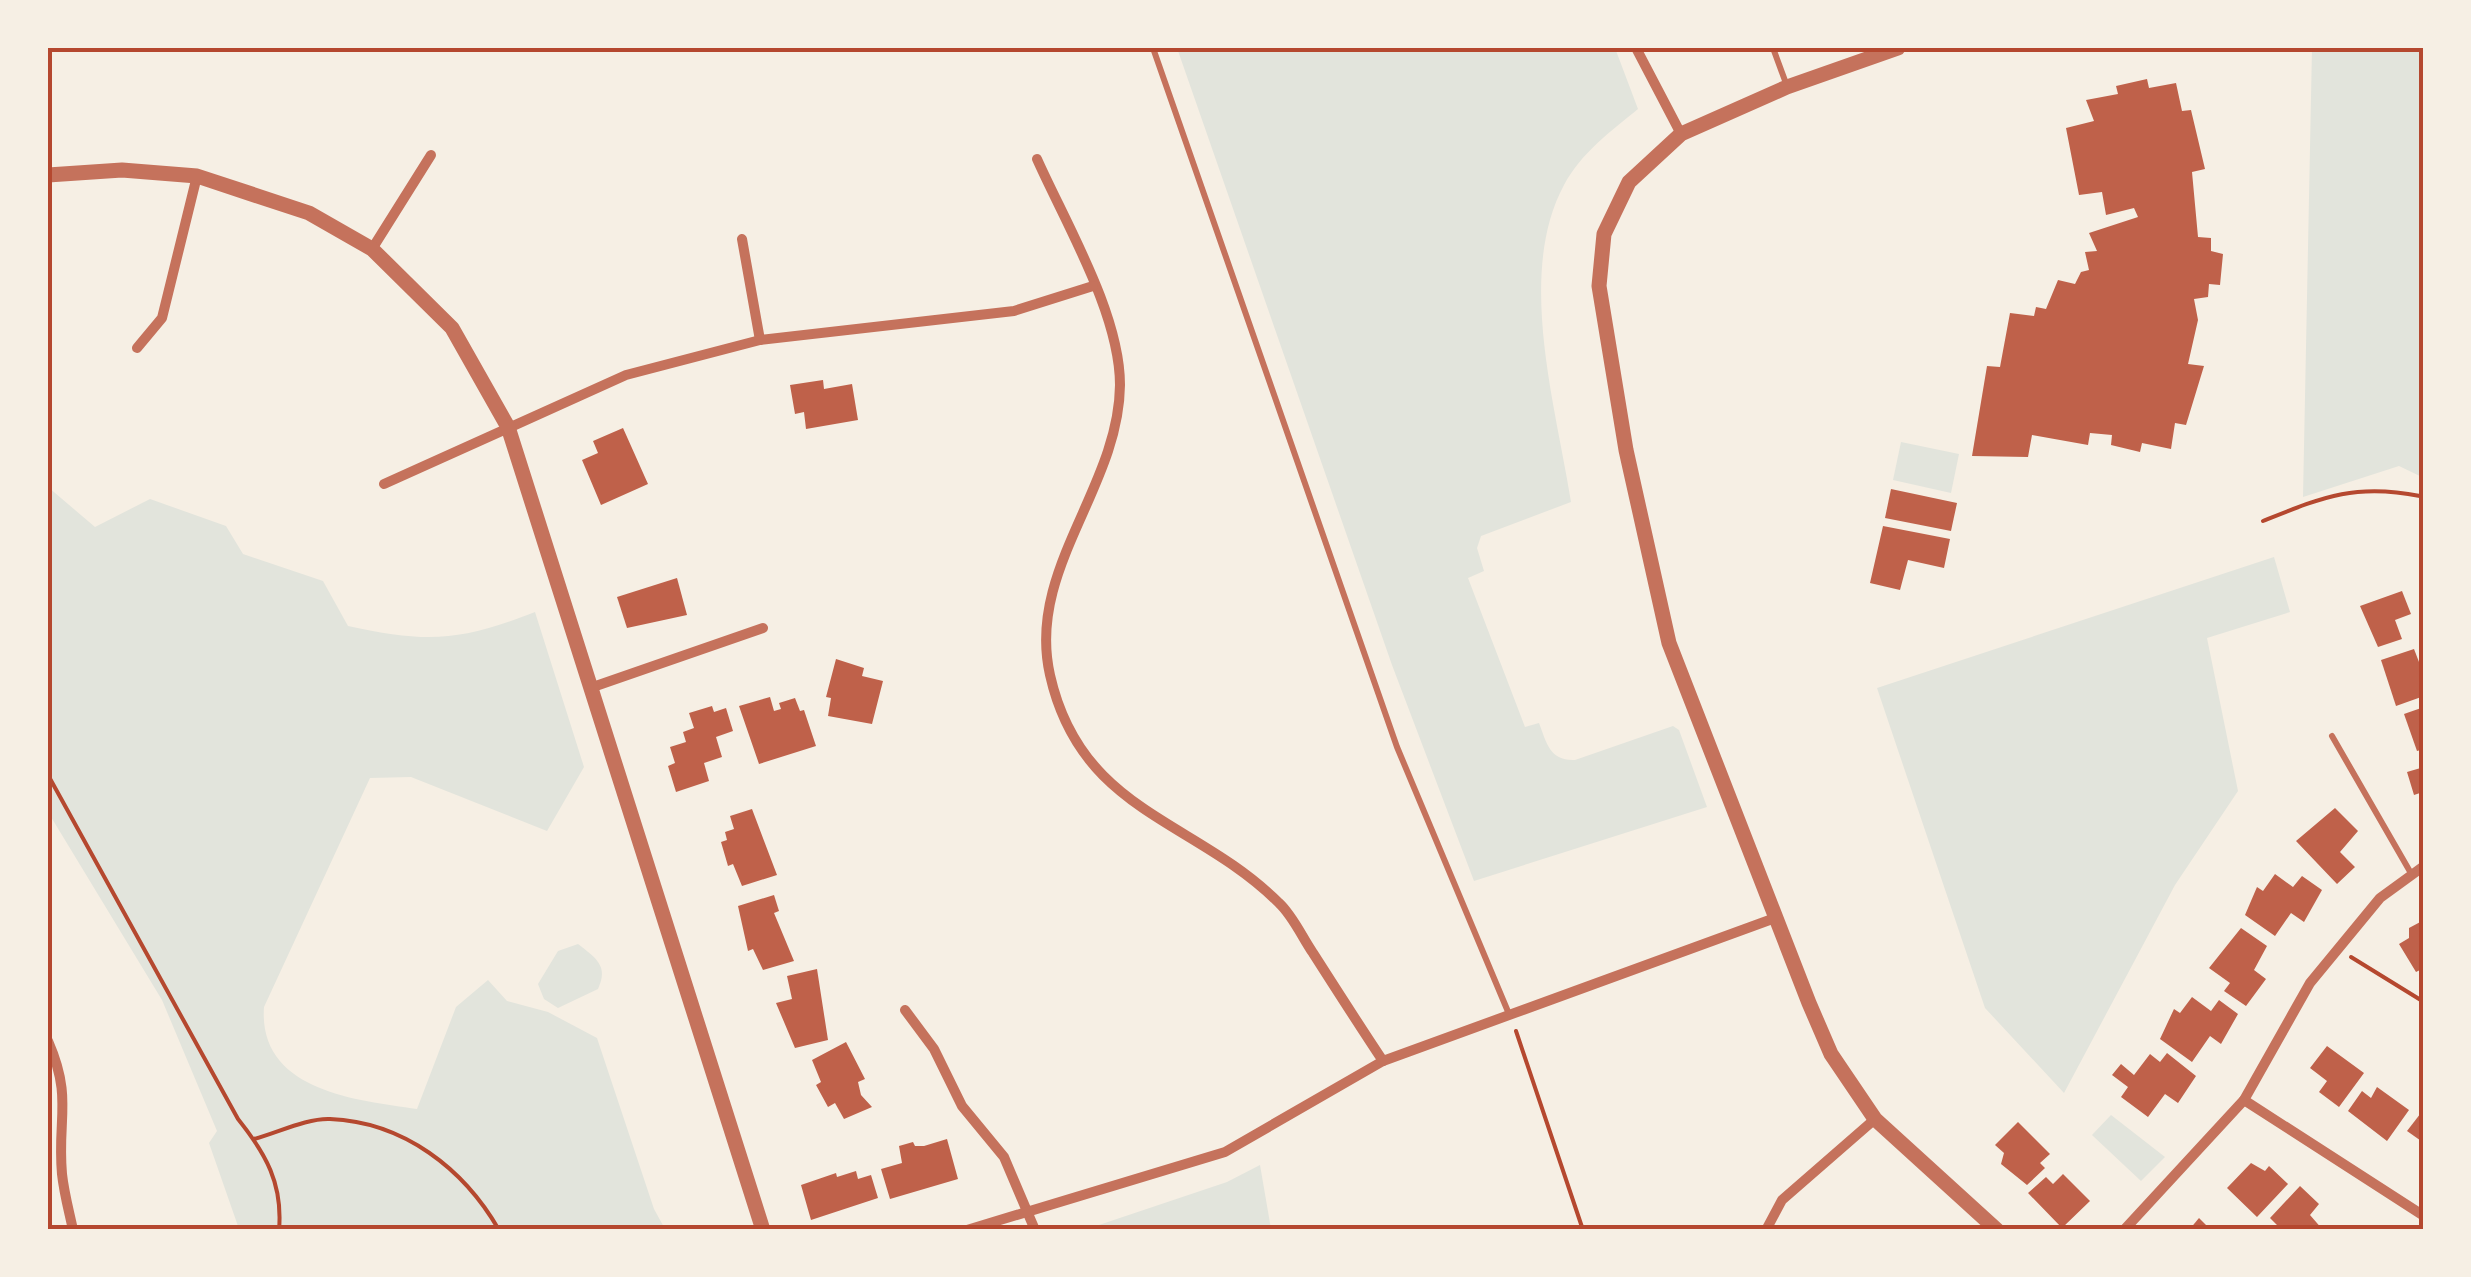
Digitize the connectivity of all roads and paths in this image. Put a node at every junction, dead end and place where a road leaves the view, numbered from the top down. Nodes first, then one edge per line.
1 (1154, 48) edge
2 (1636, 48) edge
3 (1774, 48) edge
4 (1898, 48) edge
5 (1788, 87) junction
6 (1680, 134) junction
7 (431, 155) dead end
8 (1037, 159) dead end
9 (48, 175) edge
10 (196, 176) junction
11 (742, 239) dead end
12 (372, 249) junction
13 (1094, 286) junction
14 (760, 340) junction
15 (136, 348) dead end
16 (508, 427) junction
17 (384, 484) dead end
18 (2424, 501) edge
19 (2263, 521) dead end
20 (763, 628) dead end
21 (590, 688) junction
22 (2332, 736) dead end
23 (48, 775) edge
24 (2424, 866) edge
25 (2412, 874) junction
26 (1775, 918) junction
27 (2338, 949) junction
28 (2424, 1002) edge
29 (905, 1010) dead end
30 (1509, 1014) junction
31 (48, 1041) edge
32 (1382, 1062) junction
33 (2244, 1100) junction
34 (1875, 1119) junction
35 (254, 1139) junction
36 (62, 1172) junction
37 (48, 1173) edge
38 (1028, 1212) junction
39 (2424, 1216) edge
40 (73, 1230) edge
41 (279, 1230) edge
42 (499, 1230) edge
43 (763, 1230) edge
44 (967, 1230) edge
45 (1035, 1230) edge
46 (1583, 1230) edge
47 (1766, 1230) edge
48 (1996, 1230) edge
49 (2124, 1230) edge

1 - 30 lane
2 - 6 street
3 - 5 lane
4 - 5 street
5 - 6 street
6 - 26 street
7 - 12 street
8 - 13 street
9 - 10 street
10 - 12 street
10 - 15 street
11 - 14 street
12 - 16 street
13 - 14 street
13 - 32 street
14 - 16 street
16 - 17 street
16 - 21 street
18 - 19 path
20 - 21 street
21 - 43 street
22 - 25 lane
23 - 35 path
24 - 25 street
25 - 27 street
26 - 30 street
26 - 34 street
27 - 28 path
27 - 33 street
29 - 38 street
30 - 32 street
30 - 46 path
31 - 36 street
32 - 38 street
33 - 39 street
33 - 49 street
34 - 47 street
34 - 48 street
35 - 41 path
35 - 42 path
36 - 37 street
36 - 40 street
38 - 44 street
38 - 45 street

